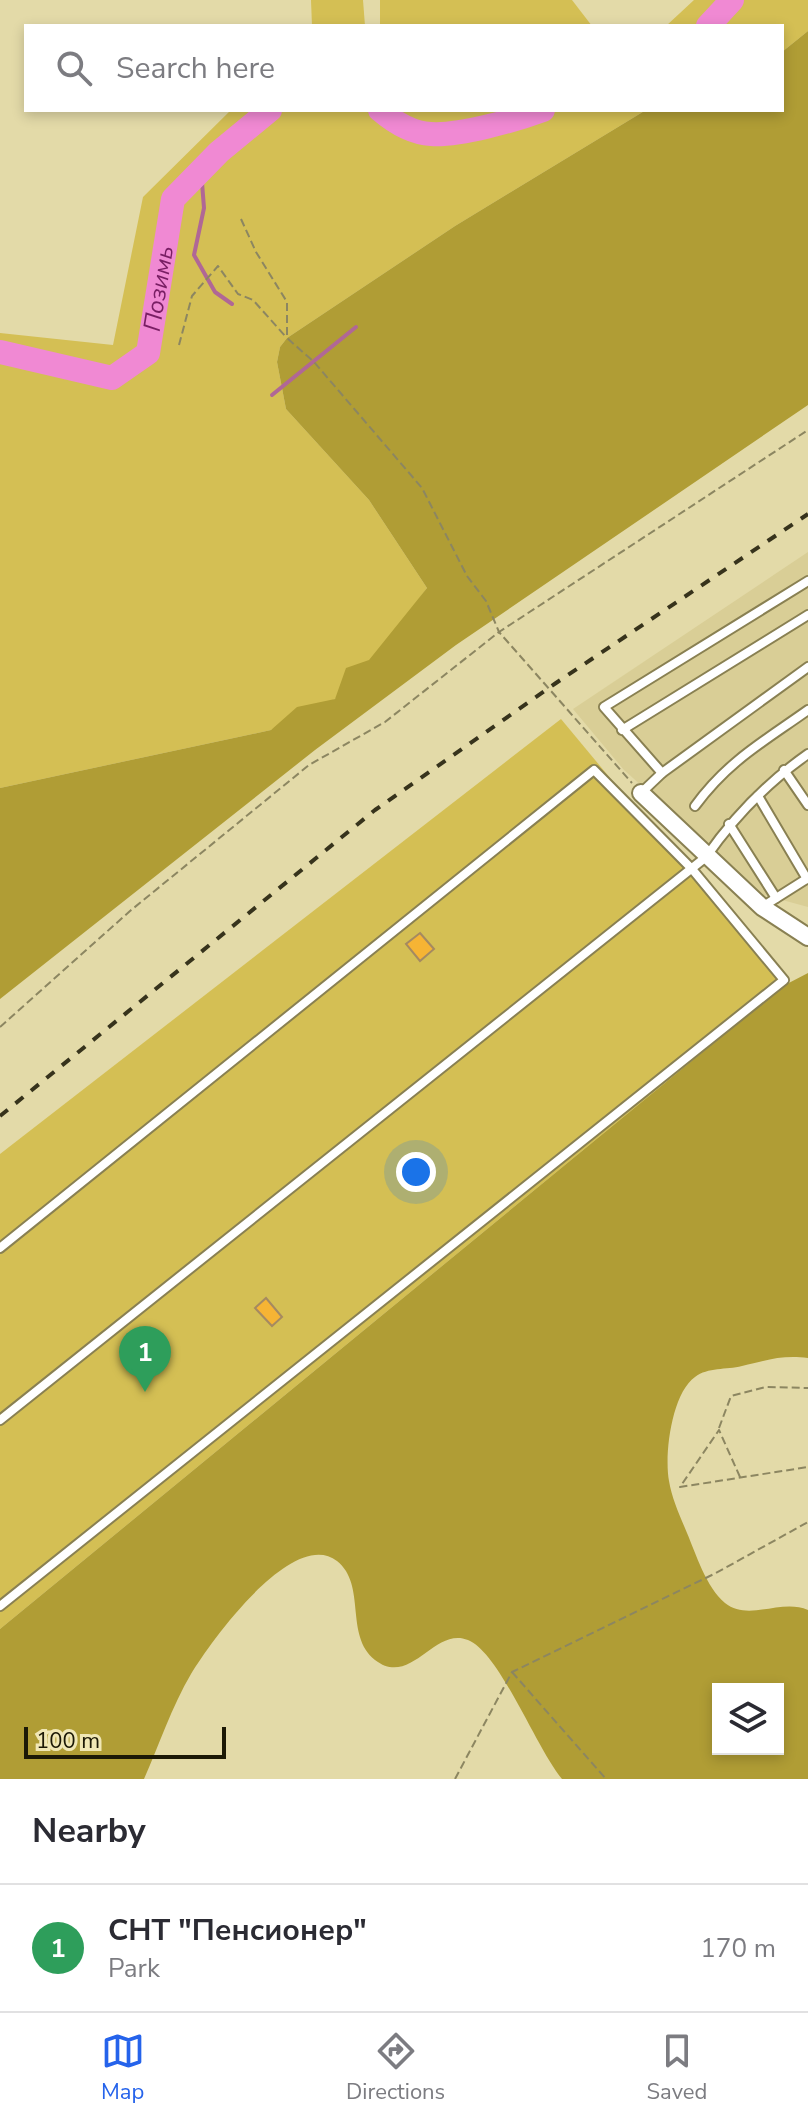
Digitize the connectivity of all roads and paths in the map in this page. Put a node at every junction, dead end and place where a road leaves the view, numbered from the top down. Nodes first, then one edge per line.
1 (241, 219) dead end
2 (287, 338) junction
3 (179, 345) dead end
4 (808, 430) edge
5 (808, 581) edge
6 (808, 615) edge
7 (499, 632) junction
8 (808, 667) edge
9 (808, 710) edge
10 (622, 730) junction
11 (808, 754) edge
12 (784, 770) junction
13 (662, 773) junction
14 (641, 793) junction
15 (758, 796) junction
16 (808, 805) edge
17 (695, 806) dead end
18 (729, 824) junction
19 (706, 857) junction
20 (692, 869) junction
21 (807, 878) edge
22 (769, 903) junction
23 (808, 937) edge
24 (0, 1027) edge
25 (0, 1248) edge
26 (808, 1388) edge
27 (0, 1420) edge
28 (719, 1430) junction
29 (808, 1467) edge
30 (740, 1477) junction
31 (808, 1522) edge
32 (0, 1606) edge
33 (512, 1672) junction
34 (455, 1779) edge
35 (606, 1779) edge

1 - 2 path
2 - 3 path
2 - 7 path
4 - 7 path
5 - 10 lane
6 - 10 lane
7 - 14 path
7 - 24 path
8 - 13 lane
9 - 17 lane
10 - 13 lane
11 - 12 lane
12 - 15 lane
12 - 16 lane
13 - 14 lane
14 - 19 street
15 - 18 lane
15 - 21 lane
18 - 19 lane
18 - 22 lane
19 - 20 lane
19 - 22 street
20 - 25 lane
20 - 27 lane
20 - 32 lane
21 - 22 lane
22 - 23 street
26 - 28 path
28 - 30 path
28 - 30 path
29 - 30 path
31 - 33 path
33 - 34 path
33 - 35 path

